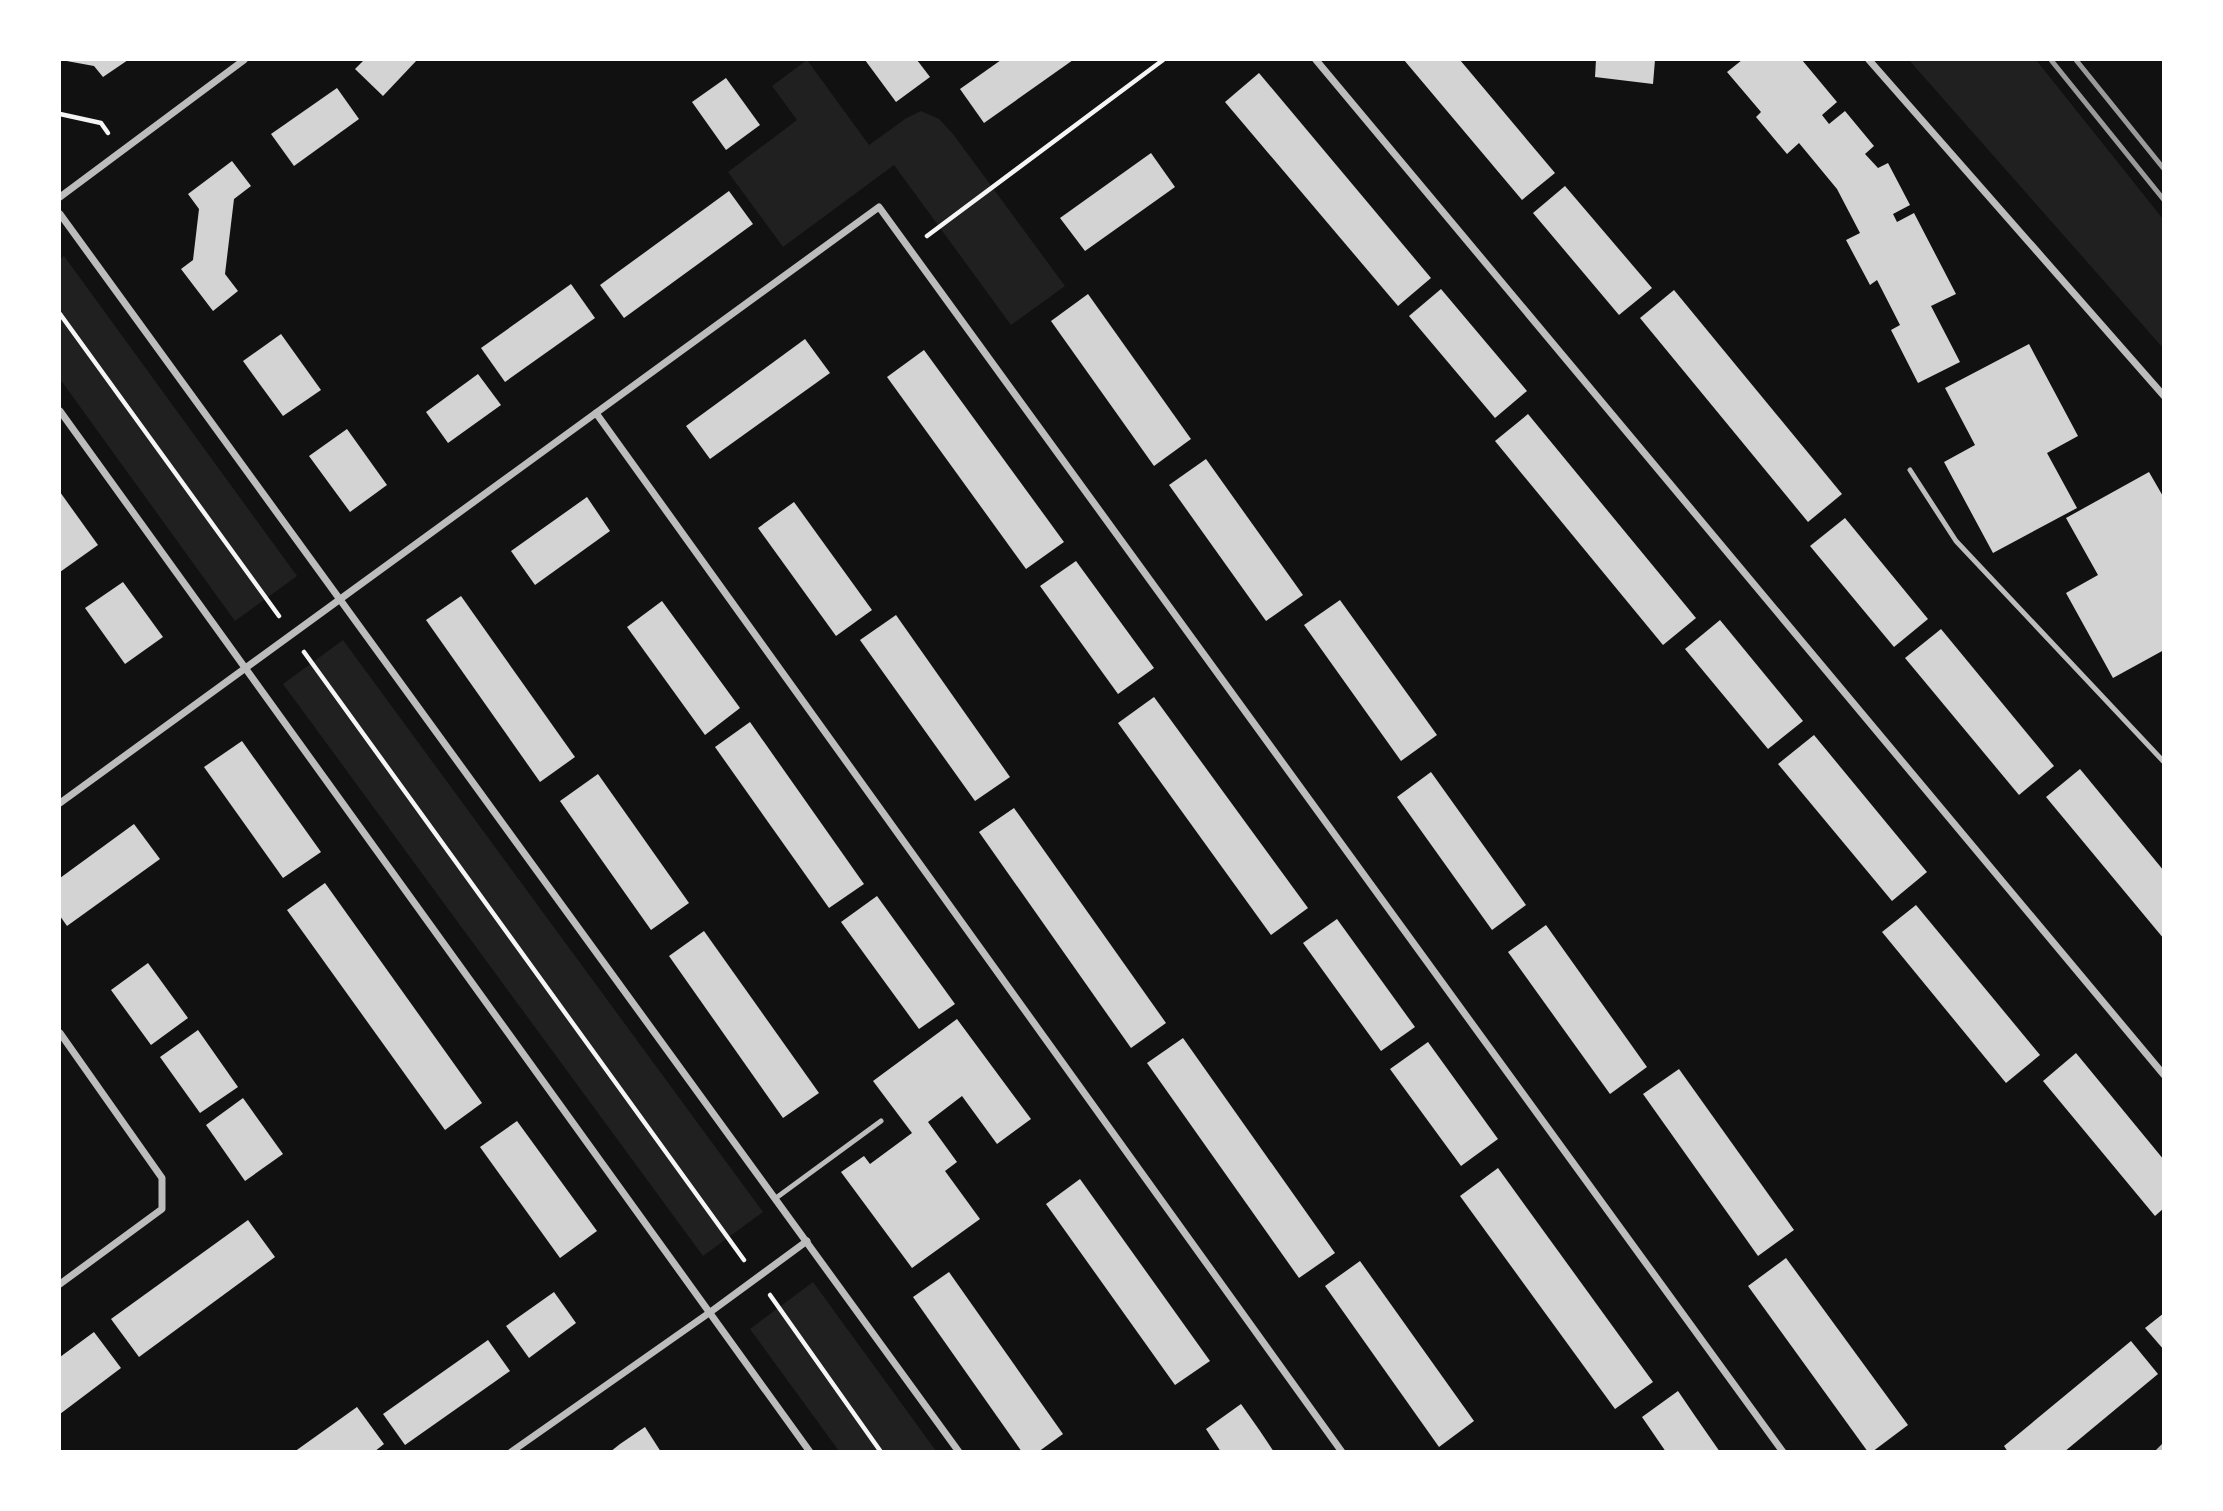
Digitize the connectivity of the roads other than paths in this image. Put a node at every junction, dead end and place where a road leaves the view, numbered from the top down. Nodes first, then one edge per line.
1 (244, 60) edge
2 (1316, 60) edge
3 (1869, 60) edge
4 (60, 197) edge
5 (60, 214) edge
6 (2164, 396) edge
7 (60, 411) edge
8 (596, 413) junction
9 (1910, 470) dead end
10 (339, 600) junction
11 (246, 668) junction
12 (2164, 762) edge
13 (60, 803) edge
14 (60, 1032) edge
15 (2164, 1075) edge
16 (881, 1121) dead end
17 (776, 1198) junction
18 (807, 1241) junction
19 (60, 1284) edge
20 (709, 1313) junction
21 (2164, 1447) edge
22 (510, 1451) edge
23 (810, 1451) edge
24 (959, 1451) edge
25 (1342, 1451) edge
26 (1783, 1451) edge
27 (2159, 1451) edge

1 - 4 street
2 - 15 street
3 - 6 street
5 - 10 street
7 - 11 street
8 - 10 street
8 - 25 street
8 - 26 street
9 - 12 lane
10 - 11 street
10 - 17 street
11 - 13 street
11 - 20 street
14 - 19 street
16 - 17 lane
17 - 18 street
18 - 20 street
18 - 24 street
20 - 22 street
20 - 23 street
21 - 27 street

